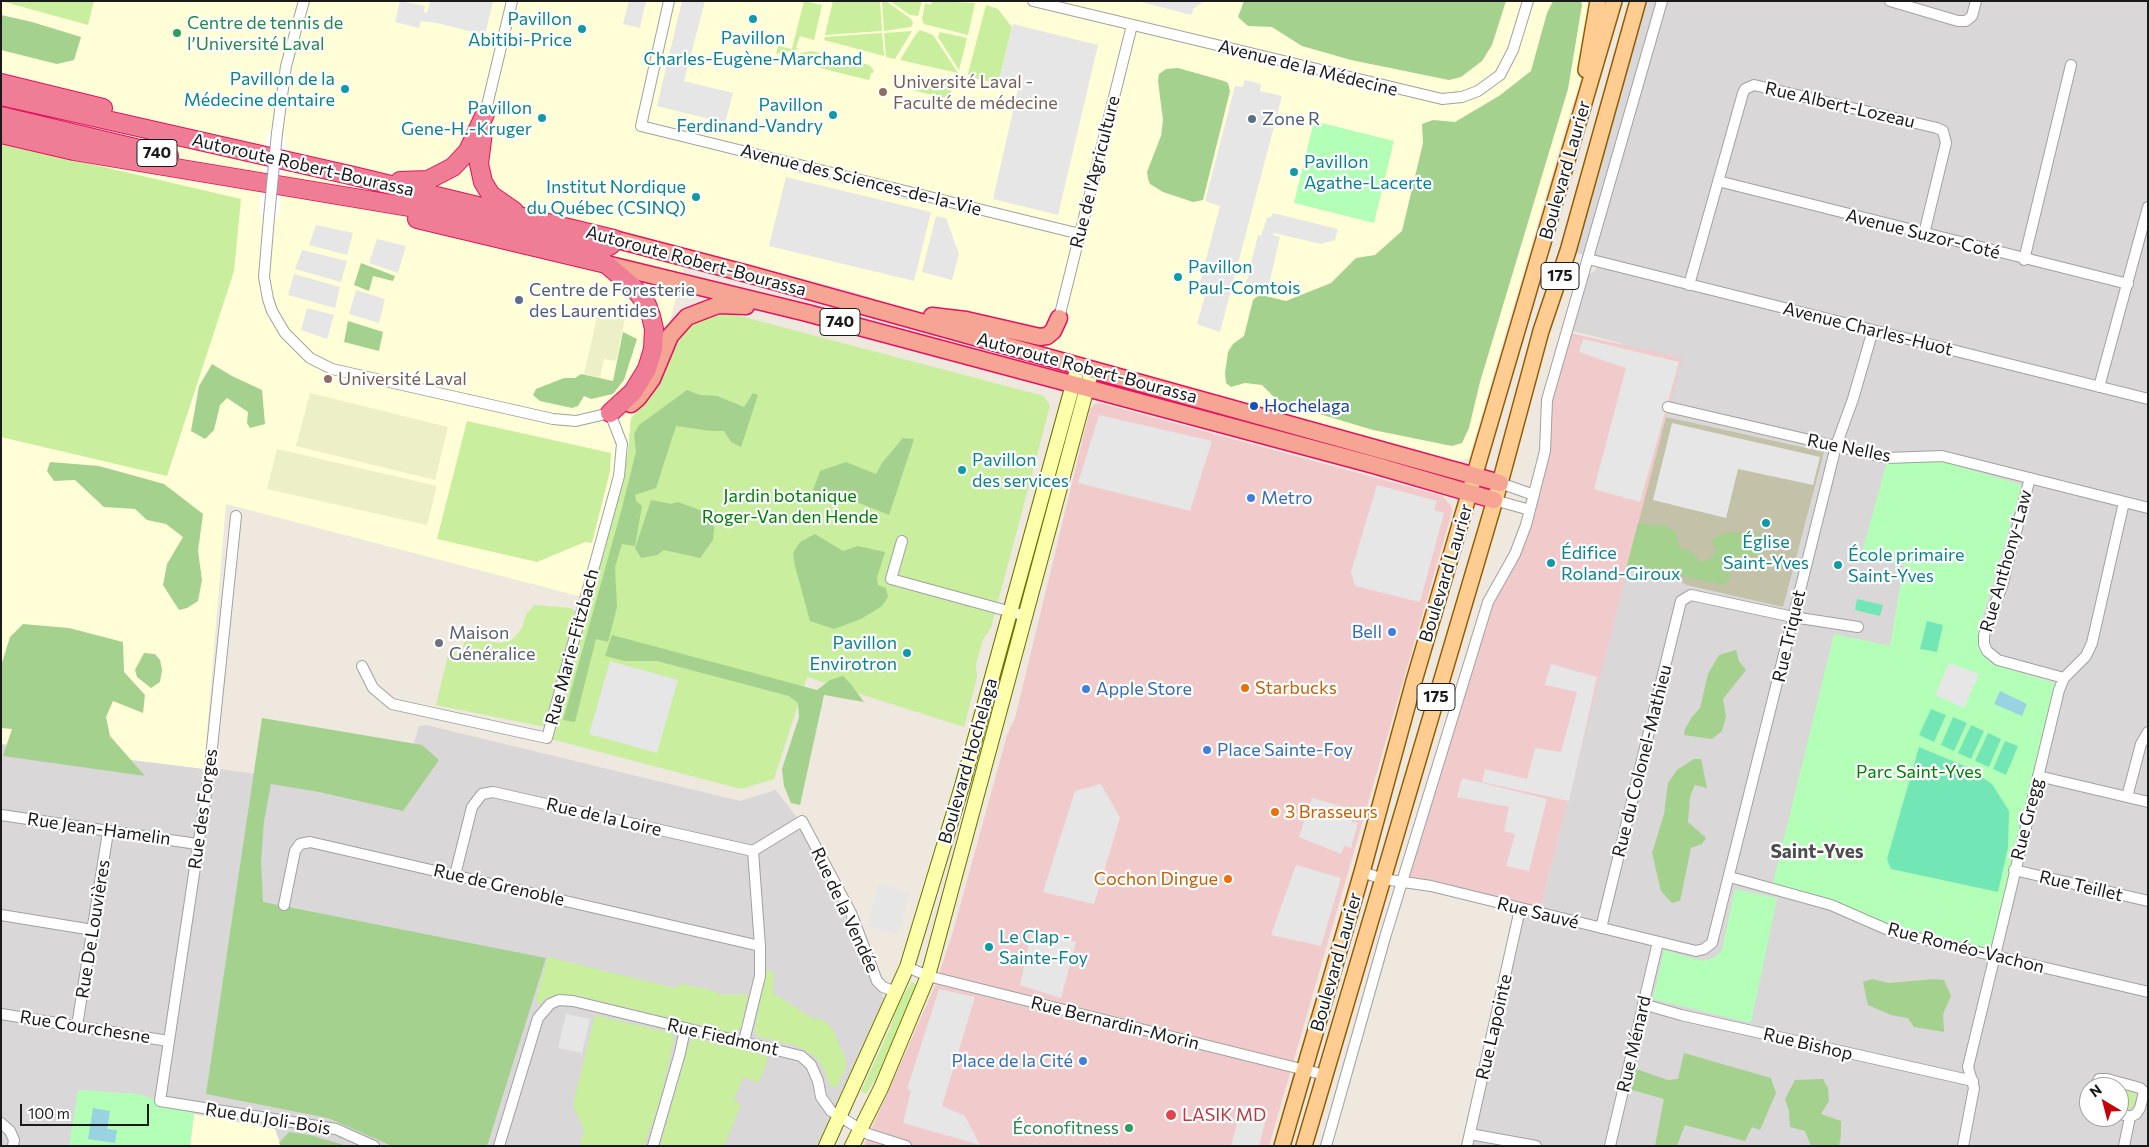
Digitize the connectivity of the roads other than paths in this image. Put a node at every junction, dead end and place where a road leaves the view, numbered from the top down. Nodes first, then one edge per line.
1 (304, 1) edge
2 (512, 1) edge
3 (669, 1) edge
4 (1034, 1) edge
5 (1528, 1) edge
6 (1598, 1) edge
7 (1614, 1) edge
8 (1638, 1) edge
9 (1662, 1) edge
10 (1890, 1) edge
11 (1976, 1) edge
12 (1132, 25) junction
13 (2071, 65) dead end
14 (1, 83) edge
15 (1, 96) edge
16 (485, 114) junction
17 (1, 116) edge
18 (1579, 121) junction
19 (1, 134) edge
20 (244, 152) junction
21 (354, 176) junction
22 (1718, 181) junction
23 (312, 192) junction
24 (2148, 207) edge
25 (525, 217) junction
26 (1080, 234) junction
27 (1924, 234) junction
28 (614, 239) junction
29 (1588, 259) junction
30 (2024, 260) junction
31 (606, 264) junction
32 (2128, 284) junction
33 (1689, 285) junction
34 (803, 289) junction
35 (807, 313) junction
36 (1059, 318) joint
37 (1873, 330) junction
38 (1085, 368) junction
39 (2099, 387) junction
40 (1080, 388) junction
41 (2148, 399) edge
42 (1668, 407) dead end
43 (610, 413) junction
44 (1836, 446) junction
45 (1475, 475) junction
46 (2030, 478) junction
47 (1500, 484) junction
48 (1470, 493) junction
49 (1534, 494) junction
50 (1494, 500) junction
51 (2124, 502) junction
52 (2148, 508) edge
53 (1530, 510) junction
54 (236, 516) dead end
55 (902, 541) dead end
56 (1010, 612) junction
57 (1026, 616) junction
58 (1793, 617) junction
59 (1858, 627) dead end
60 (362, 666) dead end
61 (2064, 678) junction
62 (2148, 732) edge
63 (2038, 776) junction
64 (2127, 797) junction
65 (2148, 802) edge
66 (1, 815) edge
67 (108, 832) junction
68 (197, 844) junction
69 (753, 852) junction
70 (2014, 870) junction
71 (1362, 872) junction
72 (455, 874) junction
73 (1730, 877) junction
74 (1383, 879) junction
75 (1403, 881) junction
76 (2148, 902) edge
77 (284, 905) dead end
78 (1520, 908) junction
79 (1, 915) edge
80 (1601, 928) junction
81 (93, 930) junction
82 (1658, 942) junction
83 (1712, 943) joint
84 (760, 946) junction
85 (1995, 957) junction
86 (907, 967) junction
87 (928, 976) junction
88 (896, 992) junction
89 (2148, 992) edge
90 (1643, 1004) junction
91 (1, 1014) edge
92 (77, 1026) junction
93 (685, 1029) junction
94 (168, 1041) junction
95 (744, 1041) junction
96 (1304, 1072) junction
97 (1325, 1075) junction
98 (1973, 1080) junction
99 (2129, 1086) edge
100 (160, 1101) joint
101 (838, 1116) junction
102 (2130, 1117) joint
103 (1, 1123) edge
104 (859, 1129) junction
105 (1470, 1134) junction
106 (13, 1146) edge
107 (374, 1146) edge
108 (499, 1146) edge
109 (654, 1146) edge
110 (826, 1146) edge
111 (852, 1146) edge
112 (906, 1146) edge
113 (1282, 1146) edge
114 (1304, 1146) edge
115 (1326, 1146) edge
116 (1467, 1146) edge
117 (1536, 1146) edge
118 (1610, 1146) edge
119 (1963, 1146) edge
120 (2124, 1146) edge

1 - 43 street, bridge
2 - 16 street
3 - 26 street, Avenue des Sciences-de-la-Vie
4 - 12 street, Avenue de la Médecine
5 - 12 street, Avenue de la Médecine
6 - 18 main road
7 - 18 main road, Boulevard Laurier / 175
8 - 47 main road, Boulevard Laurier / 175
9 - 29 street
10 - 11 street
12 - 26 street, Rue de l'Agriculture
13 - 30 street
14 - 20 highway
15 - 20 highway, Autoroute Robert-Bourassa / 740
16 - 21 highway
16 - 25 highway
17 - 23 highway, Autoroute Robert-Bourassa / 740
18 - 45 main road, Boulevard Laurier / 175
19 - 23 highway
20 - 21 highway, Autoroute Robert-Bourassa / 740
21 - 25 highway, Autoroute Robert-Bourassa / 740
22 - 27 street, Avenue Suzor-Coté
22 - 27 street, Rue Albert-Lozeau
22 - 33 street, Rue Albert-Lozeau
23 - 28 highway
23 - 31 highway, Autoroute Robert-Bourassa / 740
24 - 32 street
25 - 28 highway, Autoroute Robert-Bourassa / 740
26 - 36 street, Rue de l'Agriculture
27 - 30 street, Avenue Suzor-Coté
28 - 34 highway, Autoroute Robert-Bourassa / 740
29 - 33 street, Avenue Charles-Huot
29 - 49 street
30 - 32 street, Avenue Suzor-Coté
31 - 35 highway, Autoroute Robert-Bourassa / 740
31 - 43 highway
32 - 39 street
33 - 37 street, Avenue Charles-Huot
34 - 36 highway
34 - 38 highway, Autoroute Robert-Bourassa / 740
35 - 40 highway, Autoroute Robert-Bourassa / 740
35 - 43 highway
37 - 39 street, Avenue Charles-Huot
37 - 44 street, Rue Triquet
38 - 40 main road, Boulevard Hochelaga
38 - 45 highway, Autoroute Robert-Bourassa
39 - 41 street, Avenue Charles-Huot
40 - 48 highway, Autoroute Robert-Bourassa
40 - 56 main road, Boulevard Hochelaga
40 - 57 main road, Boulevard Hochelaga
42 - 44 street, Rue Nelles
43 - 60 street, Rue Marie-Fitzbach
44 - 46 street, Rue Nelles
44 - 58 street, Rue Triquet
45 - 47 highway, Autoroute Robert-Bourassa
45 - 48 main road, Boulevard Laurier / 175
46 - 51 street, Rue Nelles
46 - 61 street, Rue Anthony-Law
47 - 49 street
47 - 50 main road, Boulevard Laurier / 175
48 - 50 highway, Autoroute Robert-Bourassa
48 - 71 main road, Boulevard Laurier / 175
49 - 53 street
50 - 53 street, Boulevard Laurier
50 - 74 main road, Boulevard Laurier / 175
51 - 52 street, Rue Nelles
51 - 61 street, Rue Gregg
53 - 75 street
54 - 68 street, Rue des Forges
55 - 56 street
56 - 57 street
56 - 86 main road, Boulevard Hochelaga
57 - 87 main road, Boulevard Hochelaga
58 - 59 street
58 - 73 street, Rue Triquet
58 - 80 street, Rue du Colonel-Mathieu
61 - 63 street, Rue Gregg
62 - 64 street
63 - 64 street
63 - 70 street, Rue Gregg
64 - 65 street
66 - 67 street, Rue Jean-Hamelin
67 - 68 street, Rue Jean-Hamelin
67 - 81 street, Rue De Louvières
68 - 94 street, Rue des Forges
69 - 72 street, Rue de la Loire
69 - 84 street
69 - 88 street, Rue de la Vendée
70 - 76 street, Rue Teillet
70 - 85 street, Rue Gregg
71 - 74 street, Rue Sauvé
71 - 96 main road, Boulevard Laurier / 175
72 - 77 street, Rue de Grenoble
72 - 84 street, Rue de Grenoble
73 - 83 street, Rue Triquet
73 - 85 street, Rue Roméo-Vachon
74 - 75 street, Rue Sauvé
74 - 97 main road, Boulevard Laurier / 175
75 - 78 street, Rue Sauvé
75 - 115 street
78 - 80 street, Rue Sauvé
78 - 105 street, Rue Lapointe
79 - 81 street
80 - 82 street, Rue Sauvé
81 - 92 street, Rue De Louvières
82 - 83 street, Rue Sauvé
82 - 90 street, Rue Ménard
84 - 95 street
85 - 89 street, Rue Roméo-Vachon
85 - 98 street, Rue Gregg
86 - 87 street, Rue Bernardin-Morin
86 - 88 main road, Boulevard Hochelaga
87 - 96 street, Rue Bernardin-Morin
87 - 104 main road, Boulevard Hochelaga
88 - 101 main road, Boulevard Hochelaga
90 - 98 street, Rue Bishop
90 - 118 street, Rue Ménard
91 - 92 street, Rue Courchesne
92 - 94 street, Rue Courchesne
93 - 95 street, Rue Fiedmont
93 - 108 street, Rue Fiedmont
93 - 109 street
94 - 100 street, Rue des Forges
95 - 101 street, Rue Fiedmont
96 - 97 street, Rue Bernardin-Morin
96 - 113 main road, Boulevard Laurier / 175
97 - 114 main road, Boulevard Laurier / 175
98 - 119 street, Rue Gregg
99 - 102 street
100 - 107 street, Rue du Joli-Bois
101 - 104 street, Rue Fiedmont
101 - 110 main road, Boulevard Hochelaga
102 - 120 street
103 - 106 street
104 - 111 main road, Boulevard Hochelaga
104 - 112 street, Rue Fiedmont
105 - 116 street, Rue Lapointe
105 - 117 street

